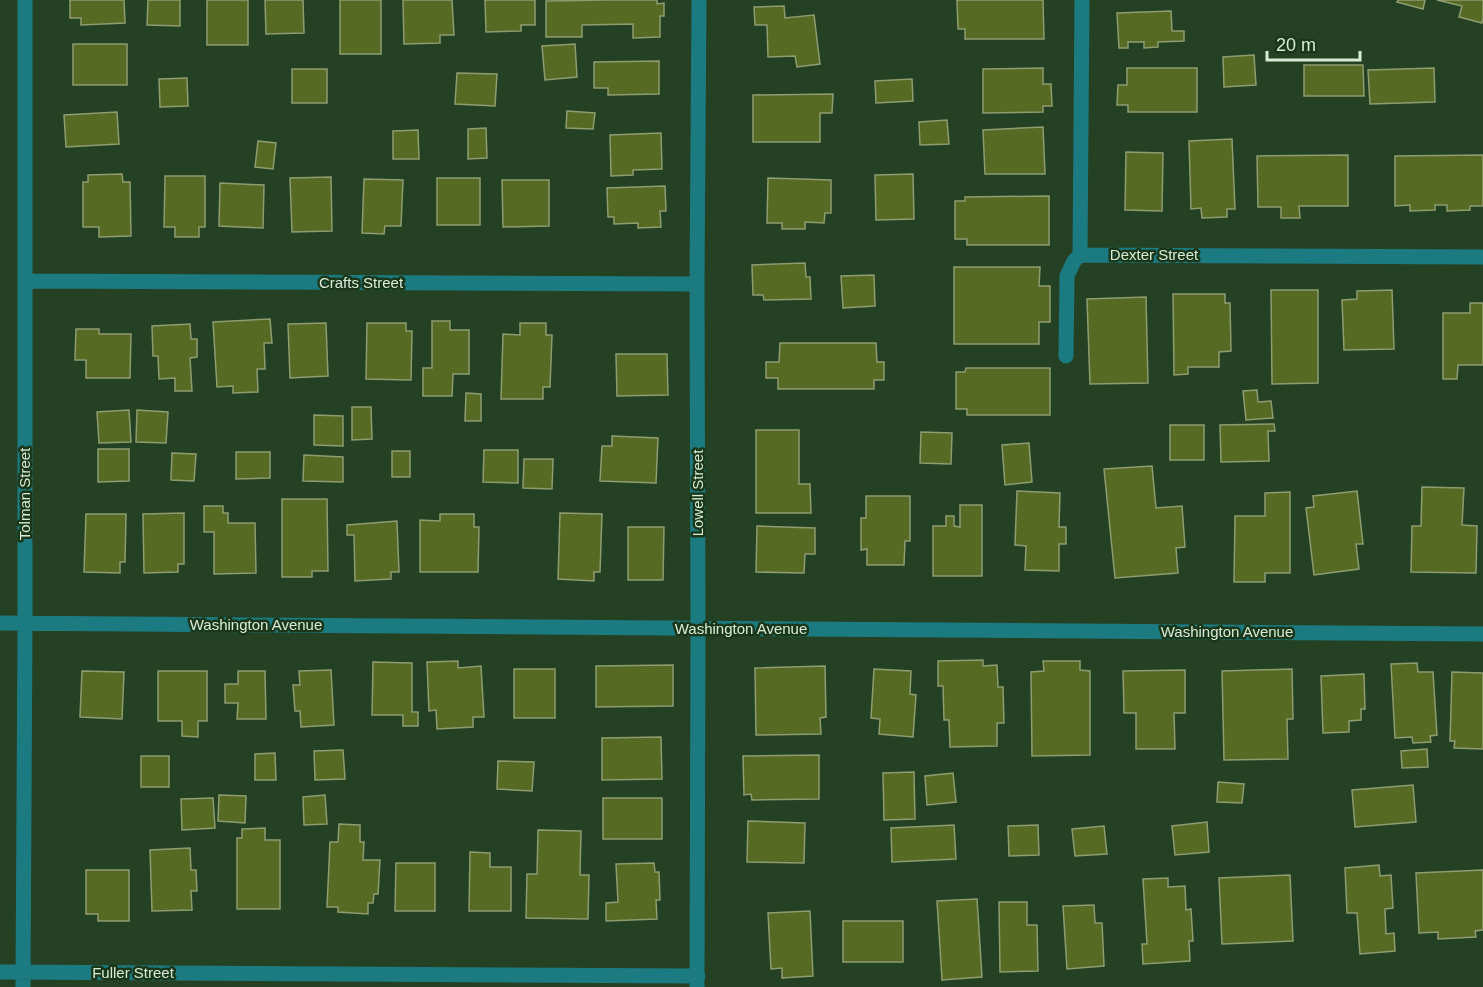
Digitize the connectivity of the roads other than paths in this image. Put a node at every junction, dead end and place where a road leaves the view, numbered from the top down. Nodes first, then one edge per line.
1 (25, 0) edge
2 (699, 0) edge
3 (1082, 0) edge
4 (1080, 255) junction
5 (1483, 257) edge
6 (25, 281) junction
7 (696, 284) junction
8 (1066, 356) dead end
9 (0, 623) edge
10 (25, 624) junction
11 (698, 629) junction
12 (1483, 634) edge
13 (0, 972) edge
14 (23, 980) edge
15 (698, 982) edge

1 - 6 street, Tolman Street
2 - 7 street, Lowell Street
3 - 4 street
4 - 5 street, Dexter Street
4 - 8 street
6 - 7 street, Crafts Street
6 - 10 street, Tolman Street
7 - 11 street, Lowell Street
9 - 10 street, Washington Avenue
10 - 11 street, Washington Avenue
10 - 14 street, Tolman Street
11 - 12 street, Washington Avenue
11 - 15 street, Lowell Street
13 - 14 street, Fuller Street
14 - 15 street, Fuller Street

